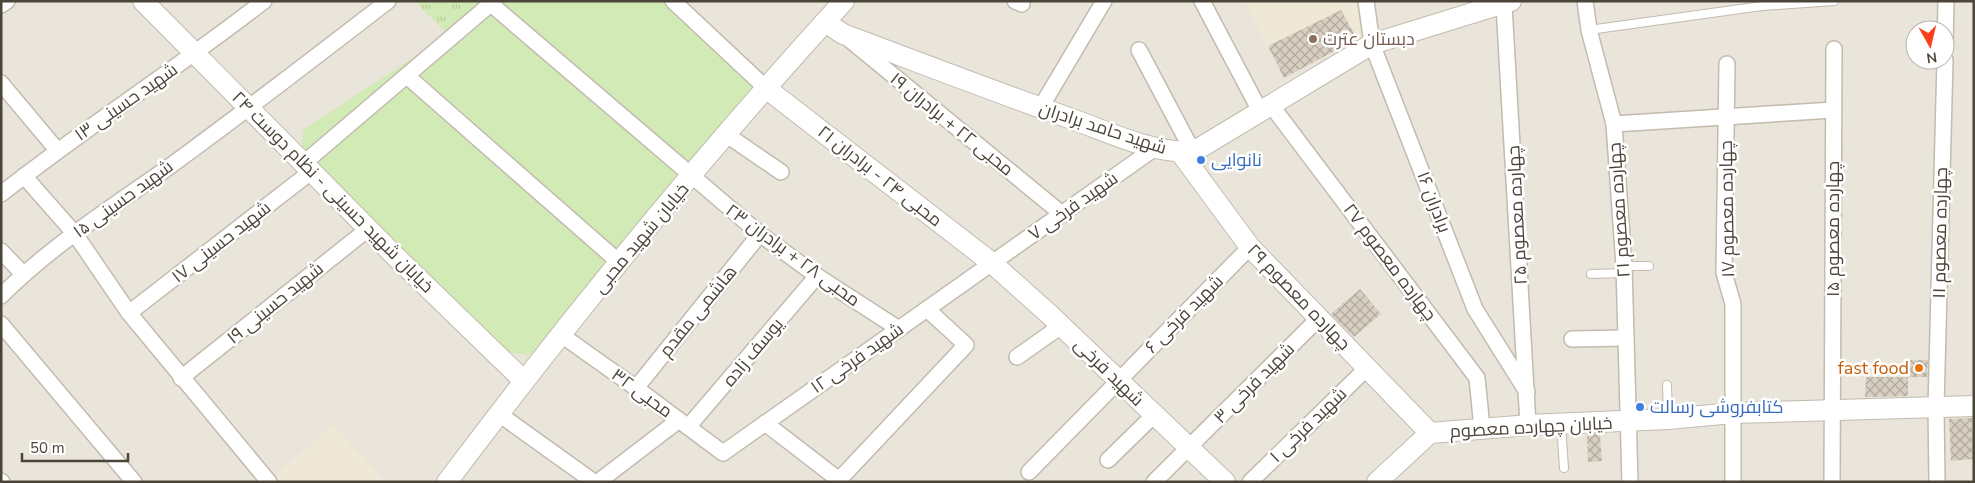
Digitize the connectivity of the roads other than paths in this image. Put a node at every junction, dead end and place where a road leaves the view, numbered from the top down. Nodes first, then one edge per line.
1 (7, 1) edge
2 (264, 1) edge
3 (388, 1) edge
4 (673, 1) edge
5 (844, 1) edge
6 (1104, 1) edge
7 (1202, 1) edge
8 (1366, 1) edge
9 (1585, 1) edge
10 (1834, 1) edge
11 (1946, 1) edge
12 (148, 3) edge
13 (492, 3) edge
14 (1508, 3) edge
15 (1, 5) edge
16 (1477, 7) edge
17 (1946, 20) edge
18 (825, 22) junction
19 (1589, 30) junction
20 (843, 34) junction
21 (1372, 44) junction
22 (1834, 48) dead end
23 (1139, 50) dead end
24 (196, 54) junction
25 (1727, 64) dead end
26 (1945, 70) edge
27 (407, 76) junction
28 (2, 87) edge
29 (768, 89) junction
30 (249, 108) junction
31 (1041, 108) junction
32 (1265, 108) junction
33 (1833, 110) junction
34 (1726, 116) junction
35 (1614, 124) junction
36 (727, 135) junction
37 (1155, 148) junction
38 (57, 150) junction
39 (1187, 152) junction
40 (308, 167) junction
41 (781, 172) dead end
42 (24, 176) junction
43 (691, 177) junction
44 (1, 194) edge
45 (1062, 214) junction
46 (368, 229) junction
47 (76, 234) junction
48 (760, 234) junction
49 (1250, 247) junction
50 (1, 251) edge
51 (620, 263) junction
52 (992, 263) junction
53 (1650, 266) dead end
54 (1624, 270) junction
55 (23, 274) junction
56 (1591, 274) dead end
57 (817, 276) junction
58 (1, 296) edge
59 (927, 309) junction
60 (129, 312) junction
61 (1319, 318) junction
62 (1, 324) edge
63 (1061, 326) junction
64 (899, 329) junction
65 (560, 334) junction
66 (1626, 338) junction
67 (1572, 339) dead end
68 (1017, 357) dead end
69 (1367, 368) junction
70 (181, 378) junction
71 (524, 381) junction
72 (1117, 382) junction
73 (1667, 385) dead end
74 (636, 388) junction
75 (1527, 392) junction
76 (1974, 406) edge
77 (1936, 407) junction
78 (1832, 410) junction
79 (1733, 413) junction
80 (500, 414) junction
81 (1154, 415) junction
82 (1668, 419) junction
83 (1629, 422) junction
84 (765, 423) junction
85 (684, 424) junction
86 (1561, 424) junction
87 (1528, 425) junction
88 (1482, 428) junction
89 (1430, 433) junction
90 (1188, 447) junction
91 (722, 453) joint
92 (1108, 460) dead end
93 (1564, 468) dead end
94 (1030, 472) dead end
95 (448, 481) edge
96 (838, 481) edge
97 (134, 482) edge
98 (269, 482) edge
99 (594, 482) edge
100 (598, 482) edge
101 (1154, 482) edge
102 (1225, 482) edge
103 (1250, 482) edge
104 (1377, 482) edge
105 (1630, 482) edge
106 (1733, 482) edge
107 (1832, 482) edge
108 (1937, 482) edge

1 - 15 street
2 - 24 street, شهید حسینی ۱۳
3 - 30 street, شهید حسینی ۱۵
4 - 29 street
5 - 18 street, خیابان شهید محبی
6 - 31 street
7 - 32 street, چهارده معصوم ۲۷
8 - 21 street, برادران ۱۶
9 - 19 street, چهارده معصوم ۲۱
10 - 19 lane
11 - 17 street
12 - 24 street, خیابان شهید حسینی - نظام دوست ۲۴
13 - 27 street, شهید حسینی ۱۷
13 - 43 street, محبی ۲۸ + برادران ۲۳
14 - 16 street
14 - 75 street, چهارده معصوم ۲۵
16 - 21 street
18 - 20 street, شهید حامد برادران
18 - 29 street, خیابان شهید محبی
19 - 35 street, چهارده معصوم ۲۱
20 - 31 street, شهید حامد برادران
20 - 45 street, محبی ۲۲ + برادران ۱۹
21 - 32 street
21 - 75 street, برادران ۱۶
22 - 33 street, چهارده معصوم ۱۵
23 - 39 street
24 - 30 street, خیابان شهید حسینی - نظام دوست ۲۴
24 - 38 street, شهید حسینی ۱۳
25 - 34 street, چهارده معصوم ۱۷
26 - 77 street, چهارده معصوم ۱۱
27 - 40 street, شهید حسینی ۱۷
27 - 51 street
28 - 38 street
29 - 36 street, خیابان شهید محبی
29 - 52 street, محبی ۲۴ - برادران ۲۱
30 - 40 street, خیابان شهید حسینی - نظام دوست ۲۴
30 - 47 street, شهید حسینی ۱۵
31 - 37 street, شهید حامد برادران
32 - 39 street
32 - 88 street, چهارده معصوم ۲۷
33 - 34 street
33 - 78 street, چهارده معصوم ۱۵
34 - 35 street
34 - 79 street, چهارده معصوم ۱۷
35 - 54 street, چهارده معصوم ۲۱
36 - 41 street
36 - 43 street, خیابان شهید محبی
37 - 39 street, شهید حامد برادران
37 - 45 street, شهید فرخی ۷
38 - 42 street, شهید حسینی ۱۳
39 - 49 street, چهارده معصوم ۲۹
40 - 46 street, خیابان شهید حسینی - نظام دوست ۲۴
40 - 60 street, شهید حسینی ۱۷
42 - 44 street, شهید حسینی ۱۳
42 - 47 street
43 - 48 street, محبی ۲۸ + برادران ۲۳
43 - 51 street, خیابان شهید محبی
45 - 52 street, شهید فرخی ۷
46 - 70 street, شهید حسینی ۱۹
46 - 71 street, خیابان شهید حسینی - نظام دوست ۲۴
47 - 55 street, شهید حسینی ۱۵
47 - 60 street
48 - 57 street, محبی ۲۸ + برادران ۲۳
48 - 74 street, هاشمی مقدم
49 - 61 street, چهارده معصوم ۲۹
49 - 72 street, شهید فرخی ۶
50 - 55 street
51 - 65 street, خیابان شهید محبی
52 - 59 street, شهید فرخی ۱۲
52 - 63 street, شهید فرخی
53 - 54 lane
54 - 56 lane
54 - 66 street, چهارده معصوم ۲۱
55 - 58 street, شهید حسینی ۱۵
57 - 64 street, محبی ۲۸ + برادران ۲۳
57 - 85 street, یوسف زاده
59 - 64 street, شهید فرخی ۱۲
59 - 96 street
60 - 70 street
61 - 69 street, چهارده معصوم ۲۹
61 - 90 street, شهید فرخی ۳
62 - 97 street
63 - 68 street
63 - 72 street, شهید فرخی
64 - 84 street, شهید فرخی ۱۲
65 - 71 street, خیابان شهید محبی
65 - 74 street, محبی ۳۲
66 - 67 street
66 - 83 street, چهارده معصوم ۲۱
69 - 89 street, چهارده معصوم ۲۹
69 - 103 street, شهید فرخی ۱
70 - 98 street
71 - 80 street, خیابان شهید محبی
72 - 81 street, شهید فرخی
72 - 94 street, شهید فرخی ۶
73 - 82 lane
74 - 85 street, محبی ۳۲
75 - 87 street, چهارده معصوم ۲۵
76 - 77 street, خیابان چهارده معصوم
77 - 78 street, خیابان چهارده معصوم
77 - 108 street, چهارده معصوم ۱۱
78 - 79 street, خیابان چهارده معصوم
78 - 107 street, چهارده معصوم ۱۵
79 - 82 street, خیابان چهارده معصوم
79 - 106 street, چهارده معصوم ۱۷
80 - 95 street, خیابان شهید محبی
80 - 99 street
81 - 90 street, شهید فرخی
81 - 92 street
82 - 83 street, خیابان چهارده معصوم
83 - 86 street, خیابان چهارده معصوم
83 - 105 street, چهارده معصوم ۲۱
84 - 91 street, شهید فرخی ۱۲
84 - 96 street
85 - 91 street, محبی ۳۲
85 - 100 street, یوسف زاده
86 - 87 street, خیابان چهارده معصوم
86 - 93 lane
87 - 88 street, خیابان چهارده معصوم
88 - 89 street, خیابان چهارده معصوم
89 - 104 street, خیابان چهارده معصوم
90 - 101 street, شهید فرخی ۳
90 - 102 street, شهید فرخی

